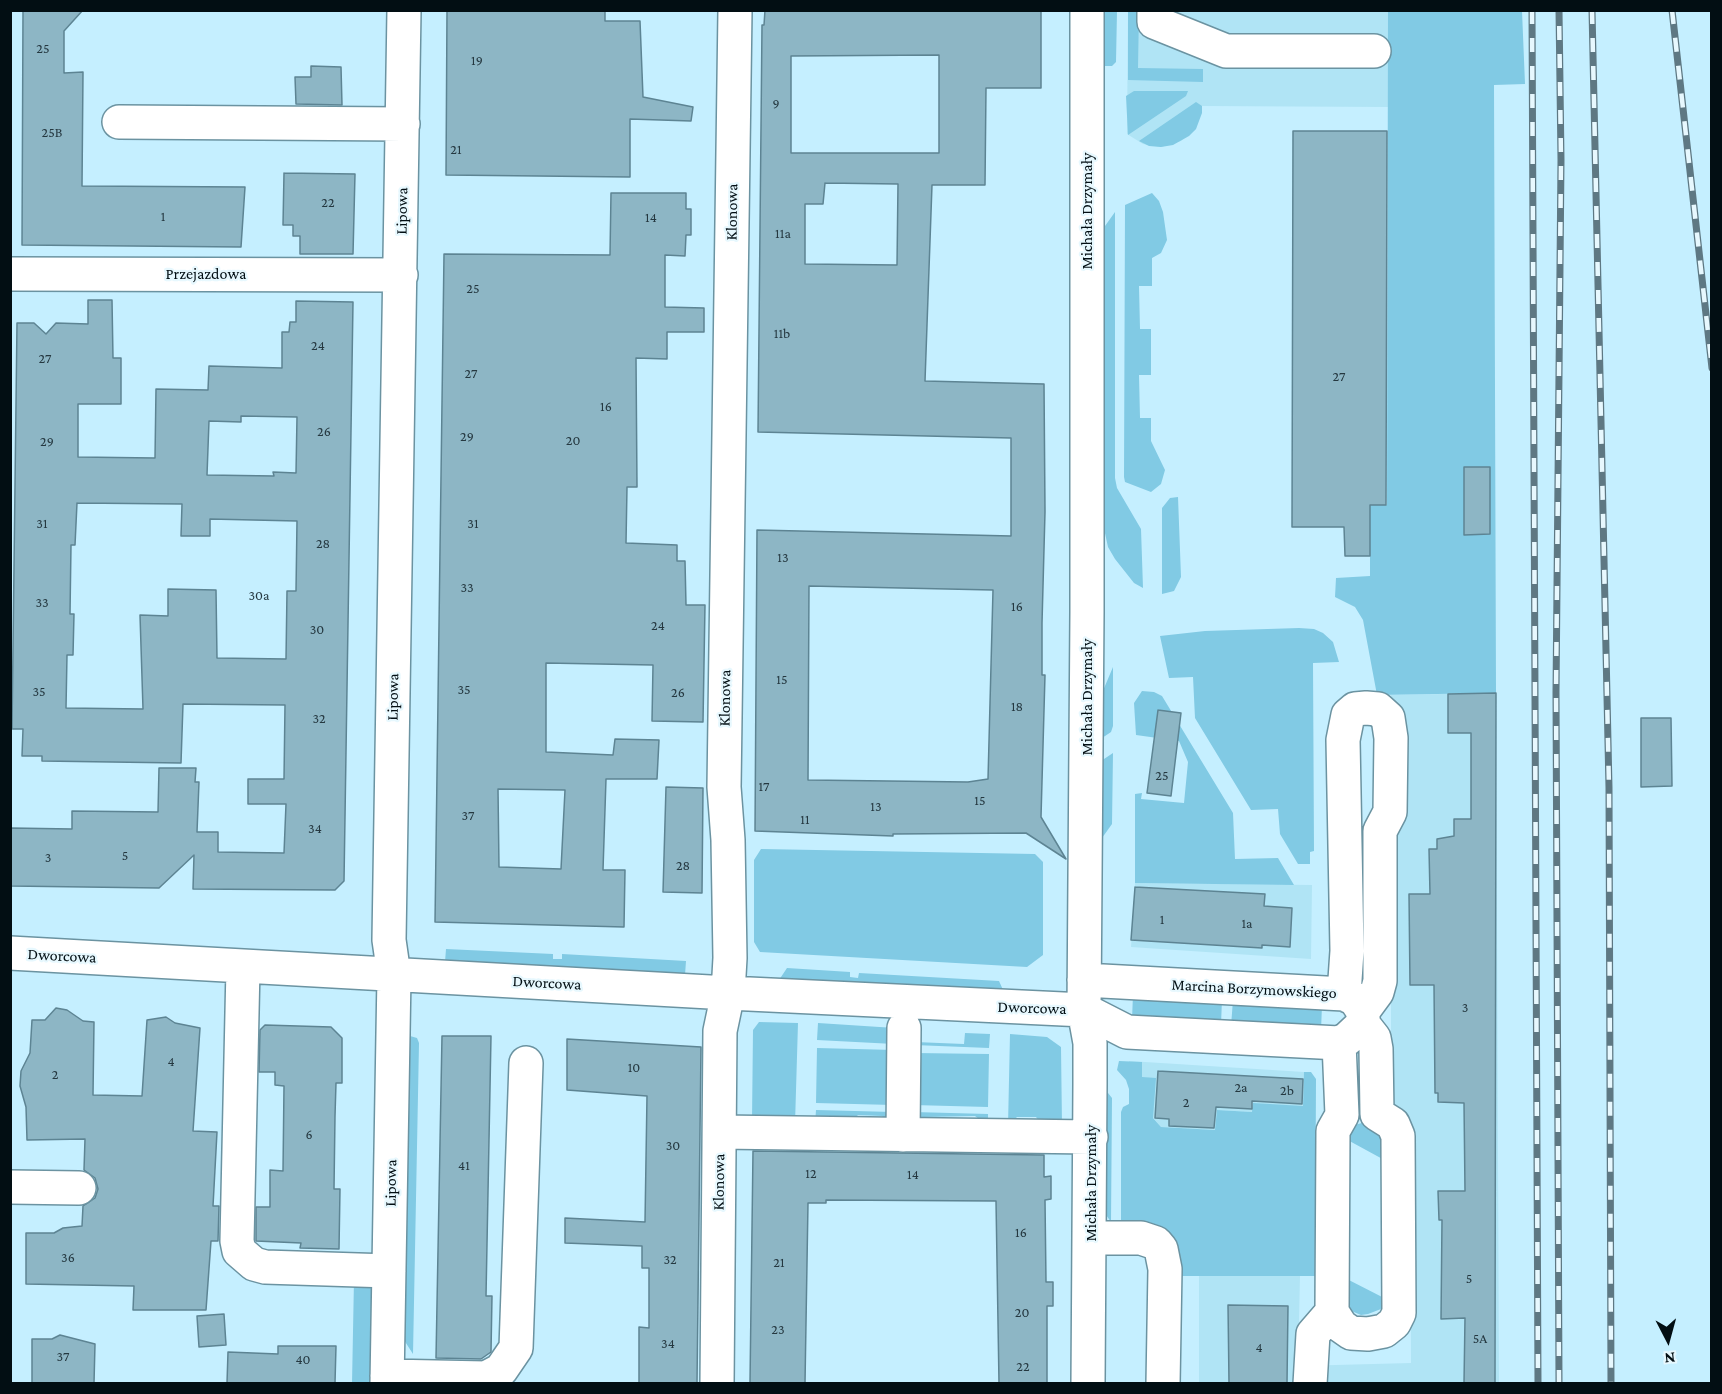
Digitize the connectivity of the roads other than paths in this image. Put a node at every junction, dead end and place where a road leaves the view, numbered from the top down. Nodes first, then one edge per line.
1 (404, 10) edge
2 (735, 10) edge
3 (1088, 10) edge
4 (1154, 10) edge
5 (1374, 51) dead end
6 (119, 122) dead end
7 (403, 124) junction
8 (10, 274) edge
9 (401, 275) junction
10 (10, 954) edge
11 (243, 967) junction
12 (394, 975) junction
13 (728, 993) junction
14 (1084, 995) junction
15 (1352, 1018) junction
16 (904, 1028) dead end
17 (526, 1063) dead end
18 (1342, 1114) junction
19 (1377, 1114) junction
20 (720, 1132) junction
21 (903, 1135) junction
22 (1091, 1137) junction
23 (10, 1187) edge
24 (80, 1188) dead end
25 (1091, 1238) junction
26 (389, 1271) junction
27 (1332, 1312) junction
28 (387, 1380) edge
29 (717, 1383) edge
30 (1088, 1383) edge
31 (1163, 1383) edge
32 (1310, 1383) edge

1 - 7 street, Lipowa
2 - 13 street, Klonowa
3 - 14 street, Michała Drzymały
4 - 5 street
6 - 7 street
7 - 9 street, Lipowa
8 - 9 street, Przejazdowa
9 - 12 street, Lipowa
10 - 11 street, Dworcowa
11 - 12 street, Dworcowa
11 - 26 street
12 - 13 street, Dworcowa
12 - 26 street, Lipowa
13 - 14 street, Dworcowa
13 - 20 street, Klonowa
14 - 15 street, Marcina Borzymowskiego
14 - 15 street
14 - 22 street, Michała Drzymały
15 - 15 street
15 - 18 street
15 - 19 street
16 - 21 street
17 - 28 street
18 - 19 street
18 - 27 street
19 - 27 street
20 - 21 street
20 - 29 street, Klonowa
21 - 22 street
22 - 25 street, Michała Drzymały
23 - 24 street
25 - 30 street, Michała Drzymały
25 - 31 street
26 - 28 street, Lipowa
27 - 32 street

